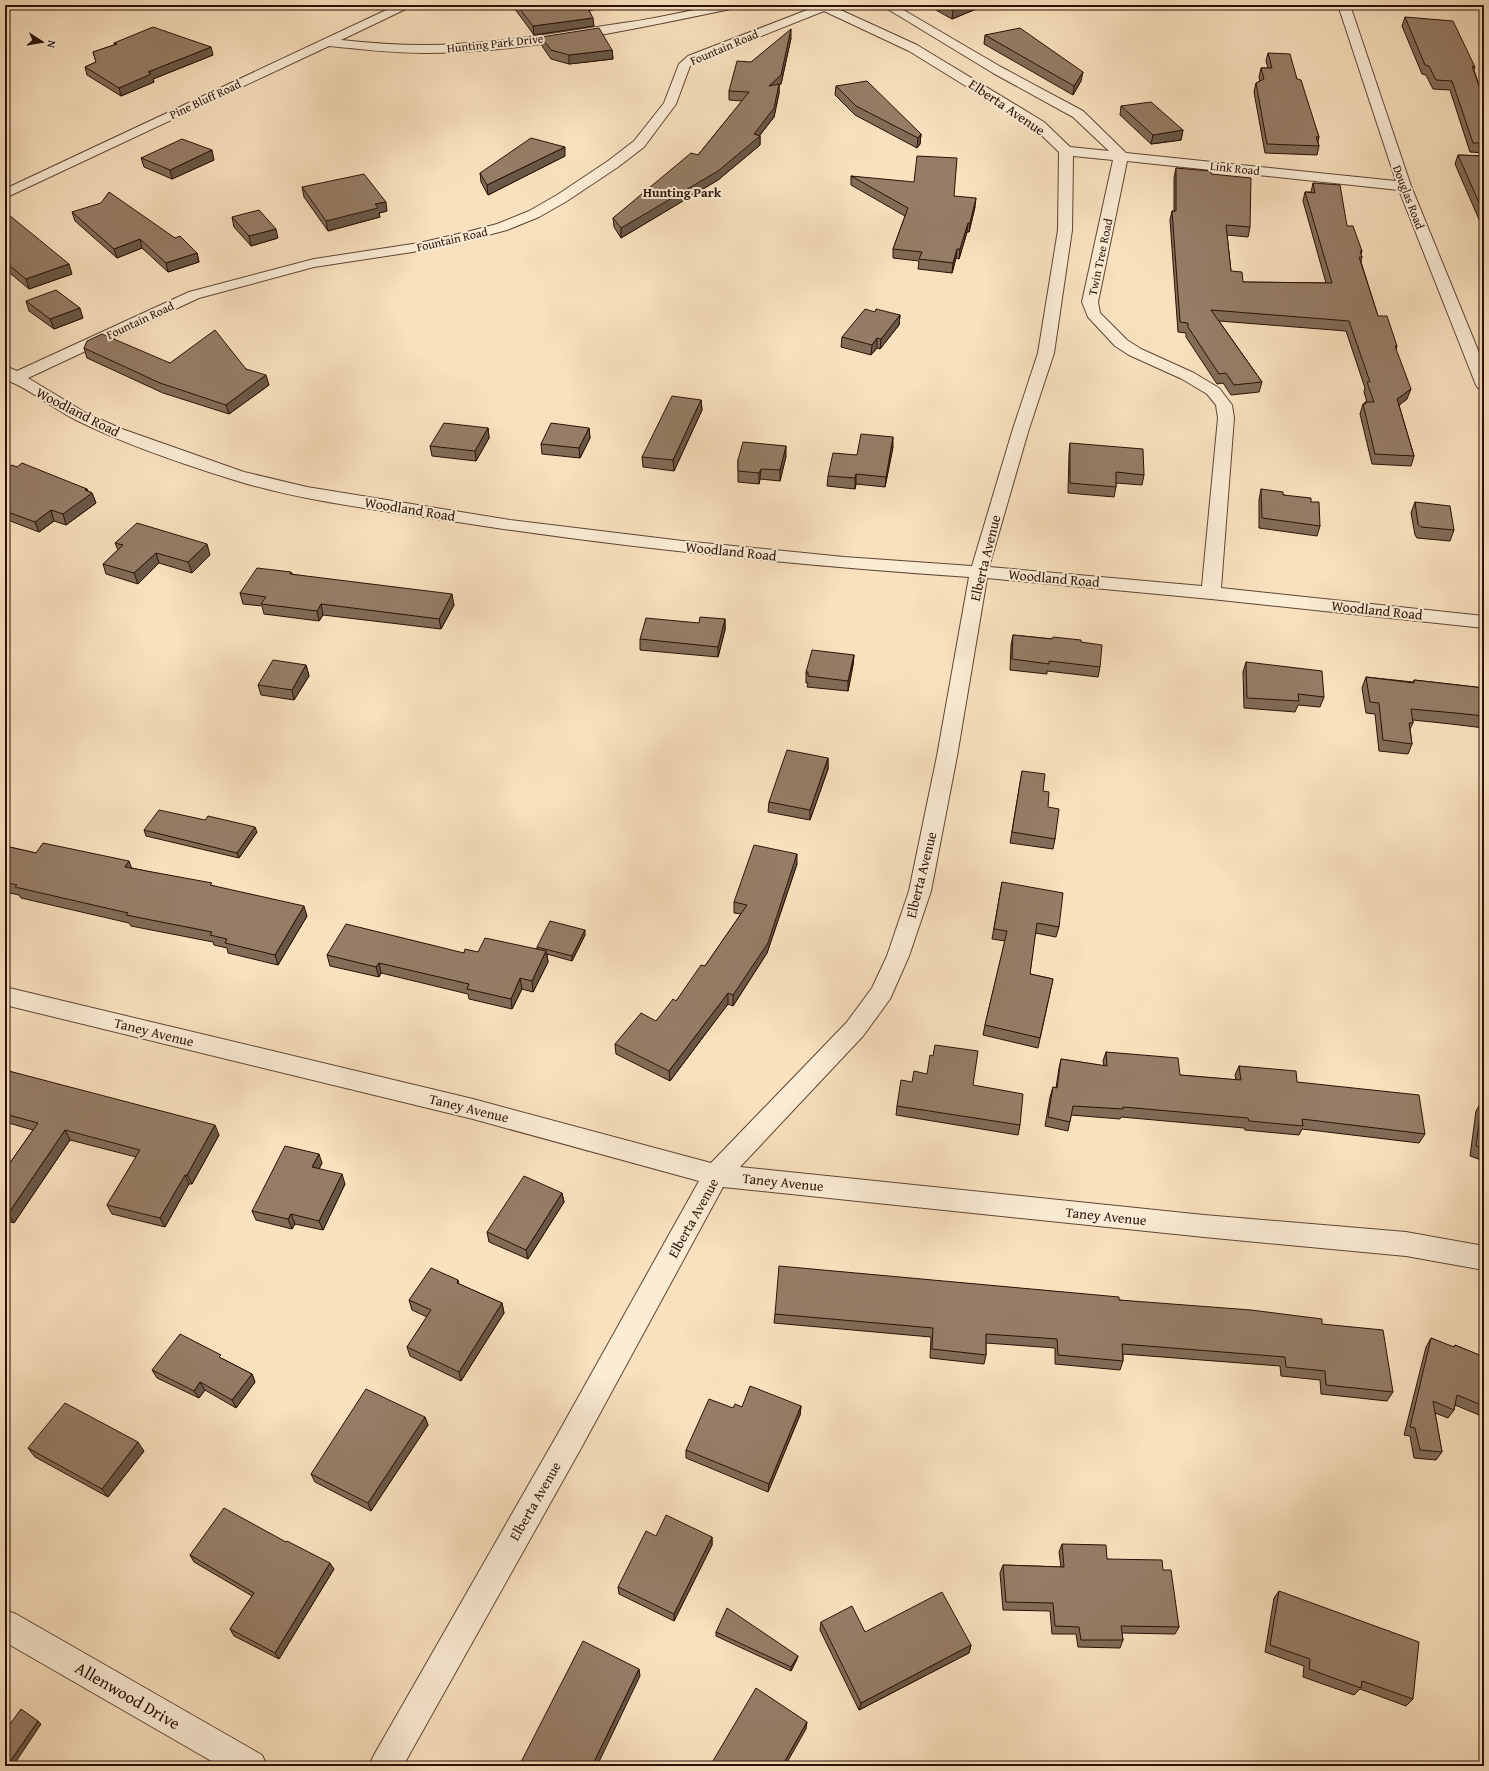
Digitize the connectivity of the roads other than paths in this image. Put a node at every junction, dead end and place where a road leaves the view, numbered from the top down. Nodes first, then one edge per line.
1 (406, 5) edge
2 (735, 5) edge
3 (886, 5) edge
4 (1344, 5) edge
5 (827, 6) edge
6 (325, 42) junction
7 (1066, 151) junction
8 (1121, 156) junction
9 (1404, 186) junction
10 (5, 194) edge
11 (10, 375) edge
12 (1484, 385) edge
13 (979, 572) junction
14 (1211, 593) junction
15 (1484, 622) edge
16 (5, 996) edge
17 (716, 1175) junction
18 (1484, 1258) edge
19 (5, 1625) edge
20 (244, 1764) edge
21 (385, 1766) edge

1 - 6 street, Pine Bluff Road
2 - 6 street, Hunting Park Drive
3 - 8 street
4 - 9 street, Douglas Road
5 - 7 street, Elberta Avenue
5 - 11 street, Fountain Road
6 - 10 street, Pine Bluff Road
7 - 8 street, Link Road
7 - 13 street, Elberta Avenue
8 - 9 street, Link Road
8 - 14 street, Twin Tree Road
9 - 12 street, Douglas Road
11 - 13 street, Woodland Road
13 - 14 street, Woodland Road
13 - 17 street, Elberta Avenue
14 - 15 street, Woodland Road
16 - 17 street, Taney Avenue
17 - 18 street, Taney Avenue
17 - 21 street, Elberta Avenue
19 - 20 street, Allenwood Drive

